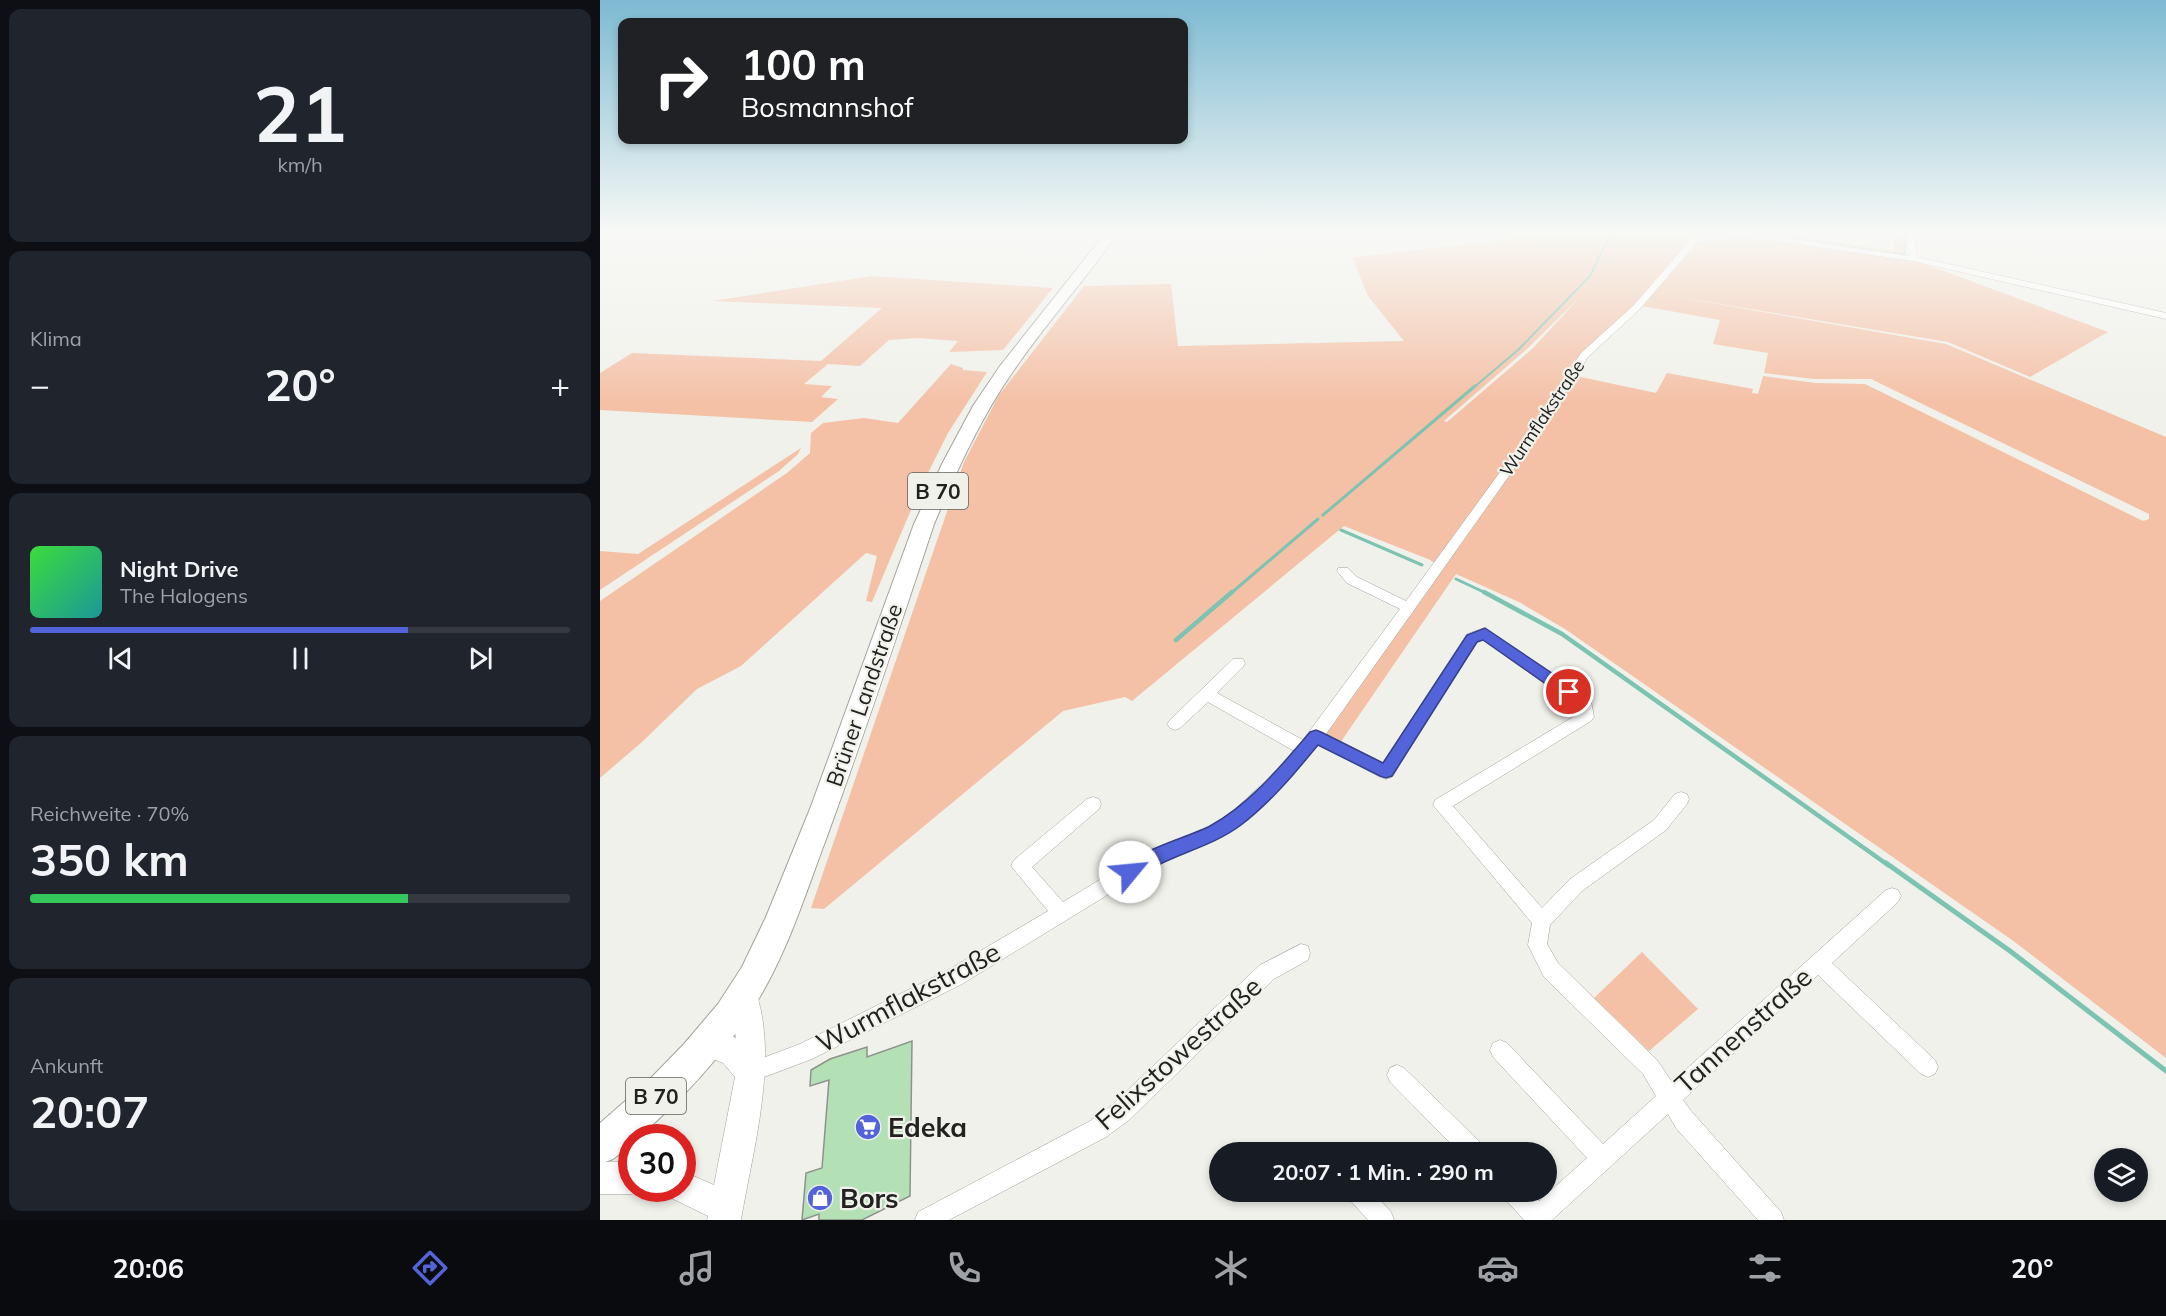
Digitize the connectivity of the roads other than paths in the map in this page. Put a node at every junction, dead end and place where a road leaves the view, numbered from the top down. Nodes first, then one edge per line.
1 (1068, 288) edge
2 (1654, 288) edge
3 (2041, 288) edge
4 (2166, 316) edge
5 (1343, 571) dead end
6 (1409, 608) junction
7 (1238, 663) dead end
8 (1207, 694) junction
9 (1175, 724) dead end
10 (1310, 743) junction
11 (1681, 799) dead end
12 (1093, 804) dead end
13 (1892, 896) dead end
14 (1061, 913) junction
15 (1542, 921) junction
16 (1301, 953) dead end
17 (1818, 962) junction
18 (744, 994) junction
19 (708, 1043) junction
20 (1500, 1050) dead end
21 (1928, 1066) dead end
22 (751, 1072) junction
23 (1397, 1075) dead end
24 (1668, 1098) junction
25 (1464, 1142) edge
26 (600, 1146) edge
27 (1602, 1159) junction
28 (618, 1178) edge
29 (600, 1179) edge
30 (696, 1196) edge
31 (1367, 1202) edge
32 (1523, 1202) edge
33 (725, 1214) edge
34 (1537, 1218) edge
35 (926, 1220) edge
36 (1383, 1220) edge
37 (1773, 1220) edge

1 - 18 main road, Brüner Landstraße / B 70
2 - 6 street, Wurmflakstraße
3 - 4 street, Wurmflakstraße
5 - 6 street
6 - 10 street, Wurmflakstraße
7 - 8 street
8 - 9 street
8 - 10 street
10 - 14 street, Wurmflakstraße
10 - 15 street
11 - 15 street
12 - 14 street
13 - 17 street, Tannenstraße
14 - 22 street, Wurmflakstraße
15 - 24 street, Tannenstraße
16 - 35 street, Felixstowestraße
17 - 21 street, Tannenstraße
17 - 24 street, Tannenstraße
18 - 19 main road, Brüner Landstraße / B 70
18 - 22 street
19 - 22 street
19 - 26 main road, Brüner Landstraße / B 70
20 - 27 street
22 - 33 street
23 - 25 street
24 - 27 street, Tannenstraße
24 - 37 street, Tannenstraße
27 - 34 street, Tannenstraße
28 - 29 street
30 - 33 street
31 - 36 street
32 - 34 street, Tannenstraße

